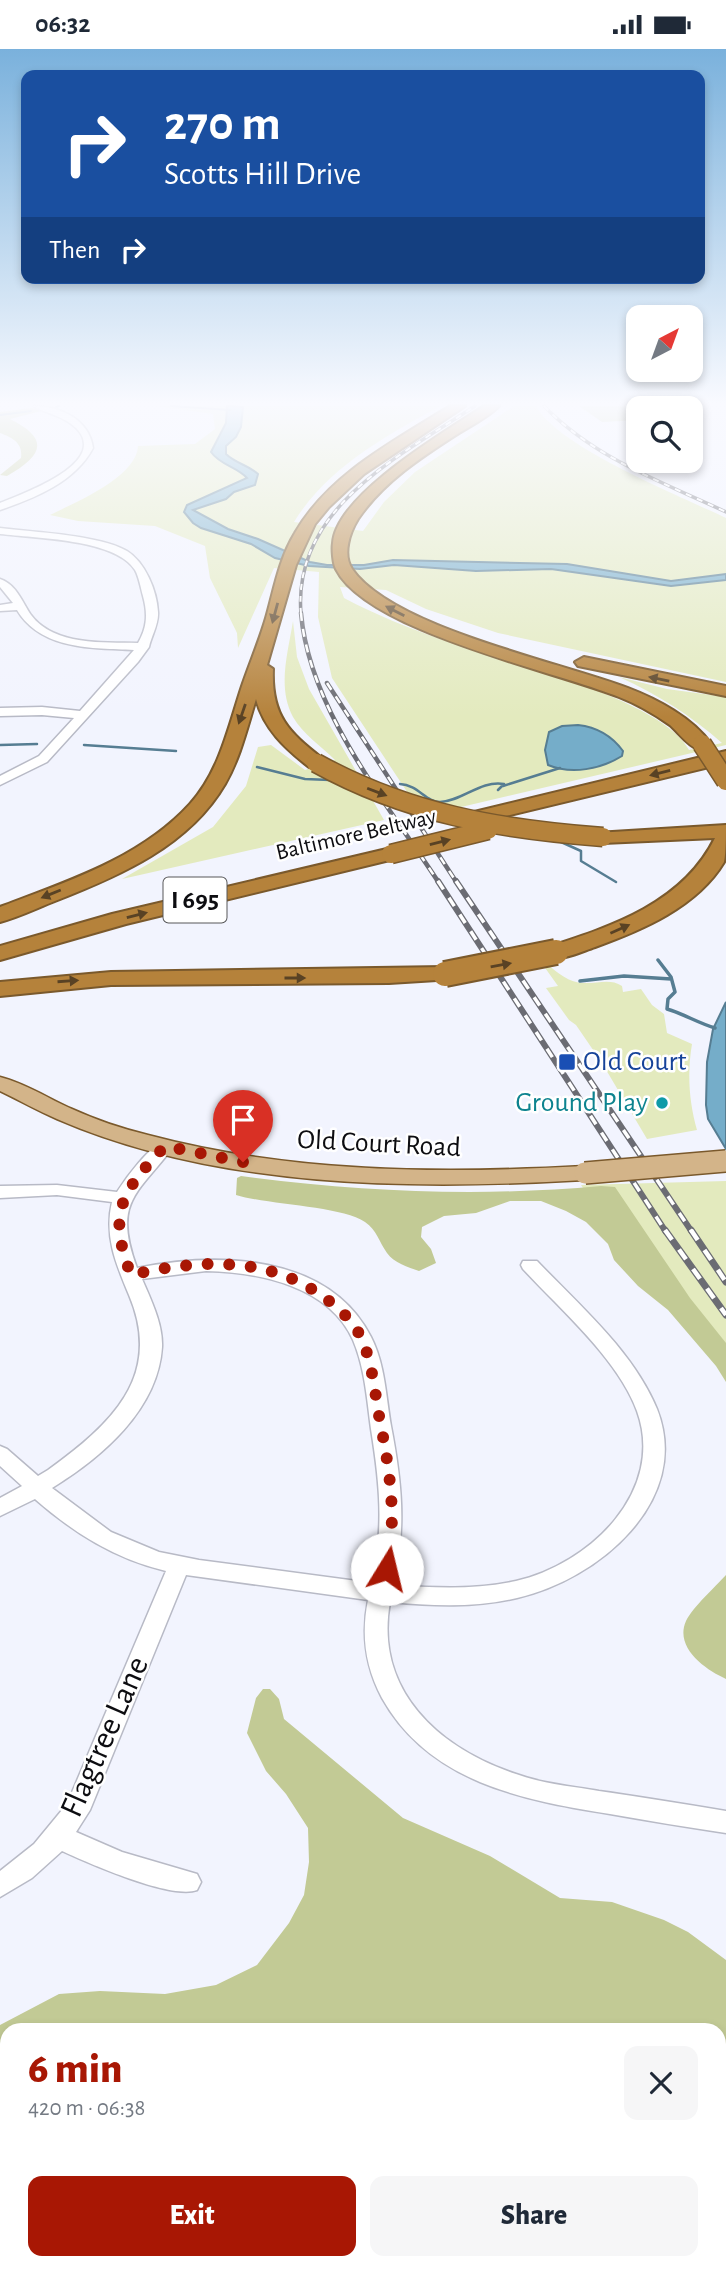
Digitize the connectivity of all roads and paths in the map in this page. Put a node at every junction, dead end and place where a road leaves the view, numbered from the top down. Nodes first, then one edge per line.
1 (322, 510) edge
2 (359, 510) edge
3 (315, 516) joint
4 (0, 531) edge
5 (286, 576) joint
6 (0, 582) edge
7 (21, 605) junction
8 (0, 608) edge
9 (432, 628) junction
10 (144, 647) junction
11 (265, 650) junction
12 (726, 691) edge
13 (0, 712) edge
14 (84, 715) junction
15 (726, 757) edge
16 (726, 773) edge
17 (0, 781) edge
18 (726, 781) edge
19 (483, 824) junction
20 (725, 837) edge
21 (387, 847) junction
22 (0, 915) edge
23 (0, 934) edge
24 (0, 953) edge
25 (0, 989) edge
26 (0, 1083) edge
27 (165, 1146) junction
28 (726, 1161) edge
29 (0, 1192) edge
30 (123, 1198) junction
31 (530, 1265) dead end
32 (131, 1275) junction
33 (0, 1454) edge
34 (36, 1488) junction
35 (0, 1508) edge
36 (179, 1566) junction
37 (382, 1593) junction
38 (726, 1822) edge
39 (60, 1837) junction
40 (188, 1882) dead end
41 (0, 1885) edge

1 - 3 highway
9 -> 2 highway
3 - 5 highway
4 - 10 street
5 -> 11 highway
6 - 7 street
7 - 8 street
7 - 10 street
12 -> 9 highway
9 - 18 highway, bridge
10 - 14 street
11 -> 20 highway, bridge
11 -> 22 highway
13 - 14 street
14 - 17 street
15 -> 19 highway, Baltimore Beltway / I 695
16 - 19 highway, Baltimore Beltway / I 695
19 - 21 highway, Baltimore Beltway / I 695, bridge
25 -> 20 highway, bridge
21 - 23 highway, Baltimore Beltway / I 695
24 -> 21 highway, Baltimore Beltway / I 695
26 - 27 main road, Old Court Road
27 - 28 main road, Old Court Road, bridge
27 - 30 street
29 - 30 street
30 - 32 street
31 - 37 street
32 - 34 street
32 - 37 street
33 - 34 street
34 - 35 street
34 - 36 street
36 - 37 street
36 - 39 street, Flagtree Lane
37 - 38 street
39 - 40 street
39 - 41 street, Flagtree Lane

